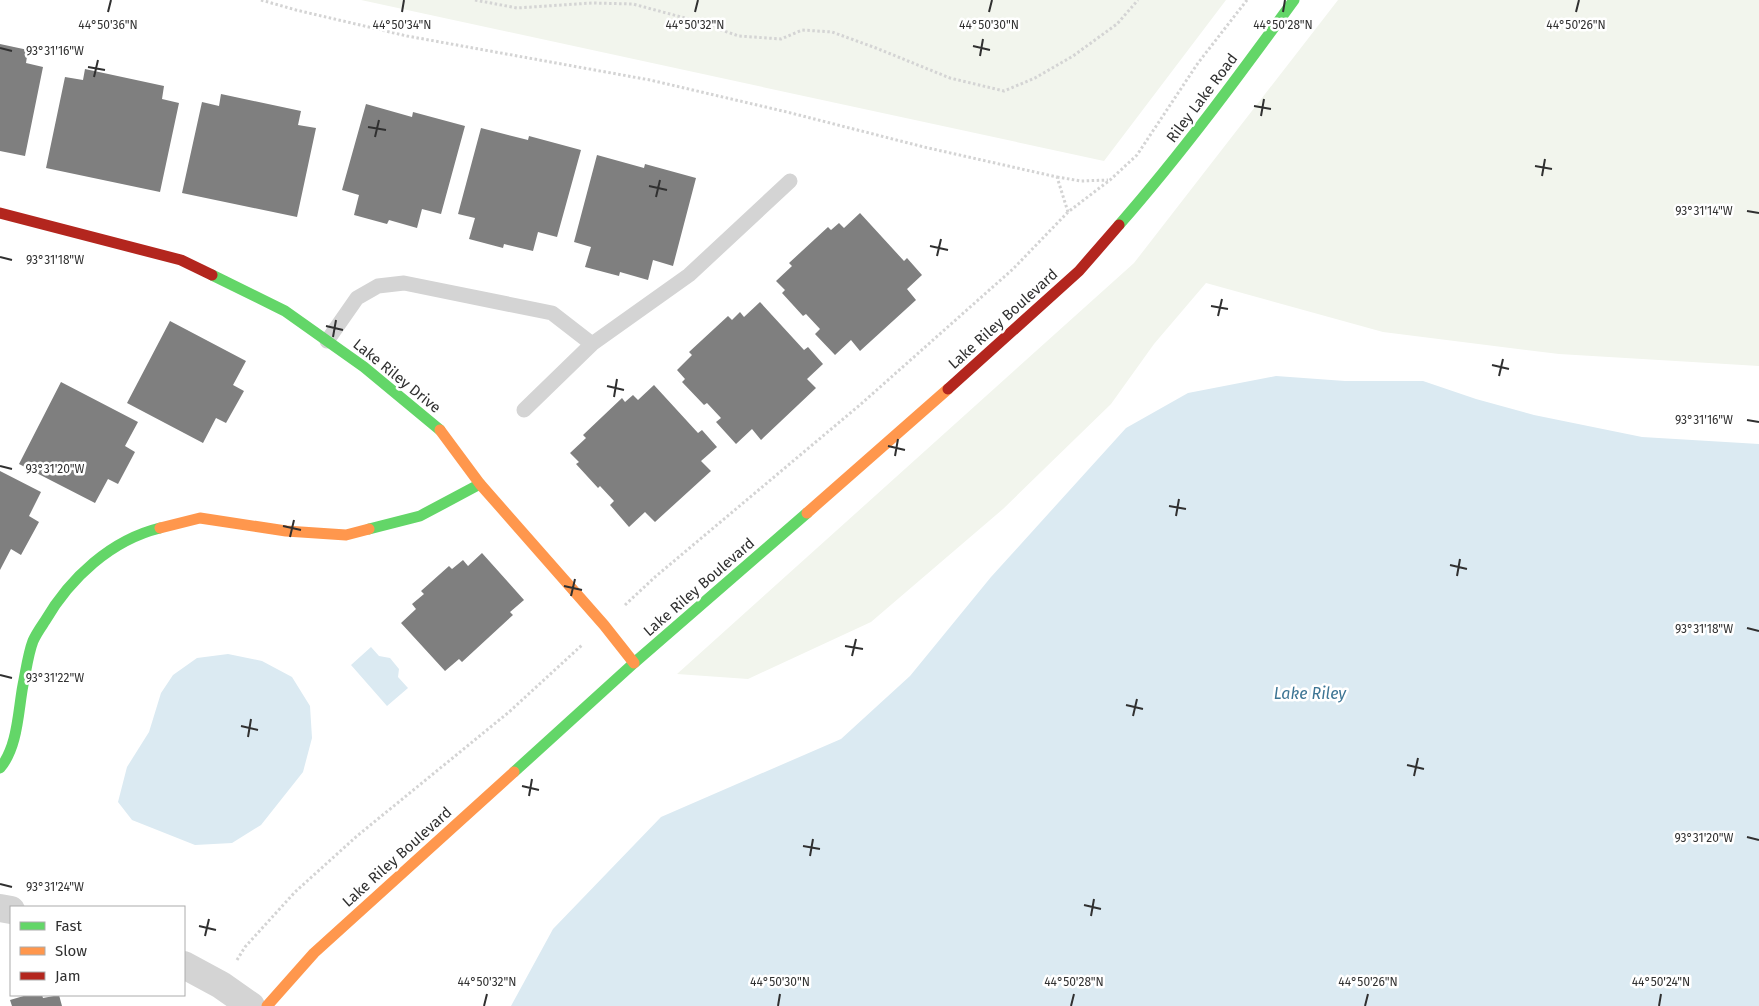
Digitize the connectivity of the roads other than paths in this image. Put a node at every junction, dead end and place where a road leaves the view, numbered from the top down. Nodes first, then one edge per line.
1 (1294, 0) edge
2 (790, 181) dead end
3 (1150, 190) joint
4 (0, 213) edge
5 (327, 341) junction
6 (592, 344) junction
7 (524, 410) dead end
8 (480, 484) junction
9 (634, 663) junction
10 (0, 768) edge
11 (185, 966) edge
12 (251, 1006) edge
13 (267, 1006) edge

1 - 3 street, Riley Lake Road
2 - 6 lane
3 - 9 street, Lake Riley Boulevard
4 - 5 street, Lake Riley Drive
5 - 6 lane
5 - 8 street, Lake Riley Drive
6 - 7 lane
8 - 9 street, Lake Riley Drive
8 - 10 street
9 - 13 street, Lake Riley Boulevard
11 - 12 street

